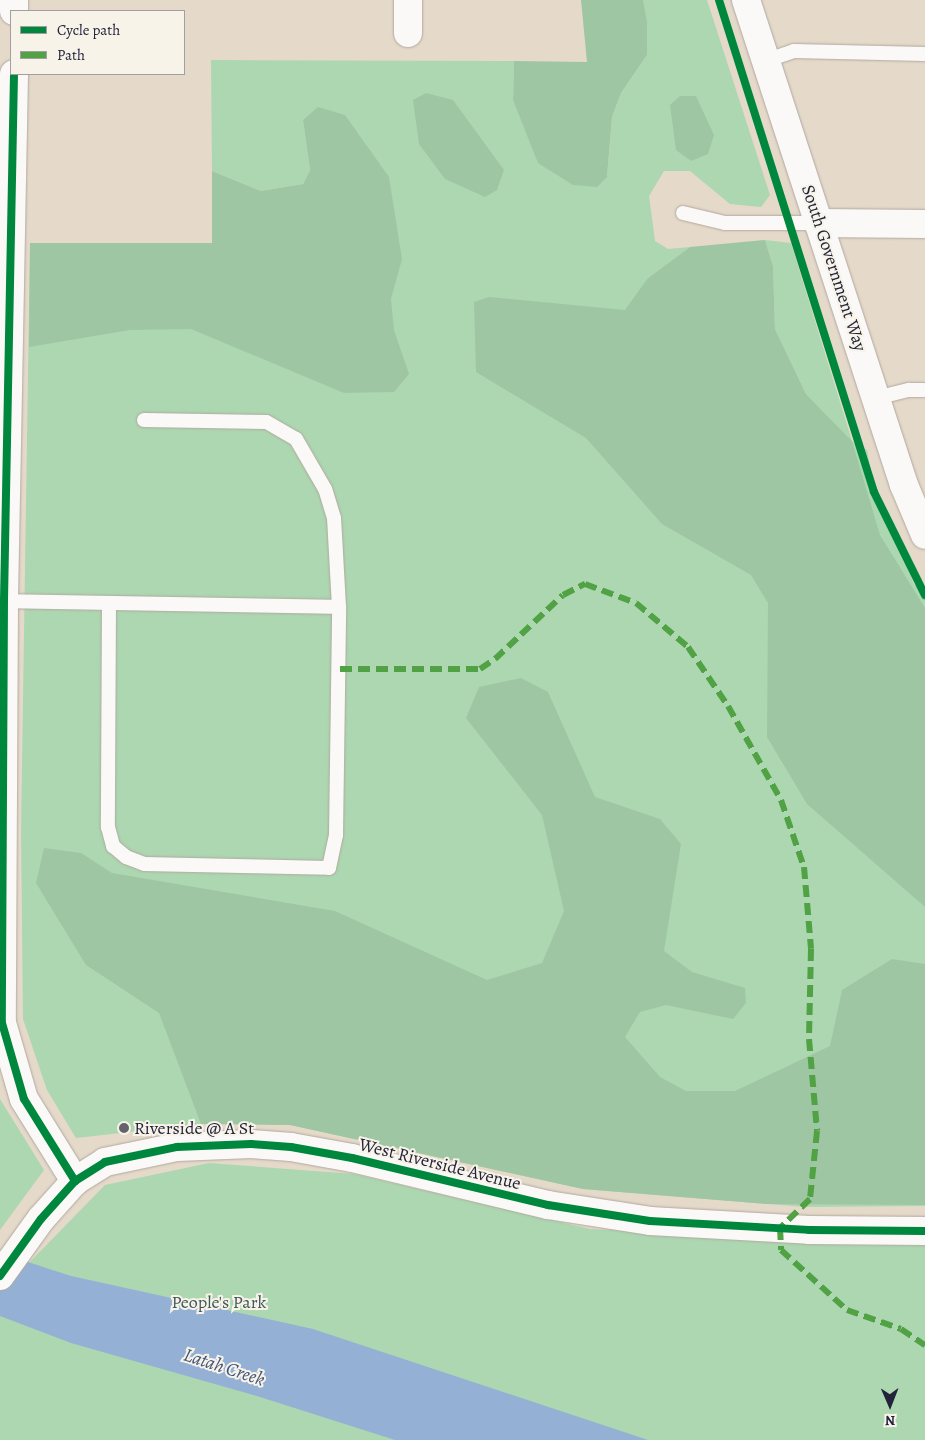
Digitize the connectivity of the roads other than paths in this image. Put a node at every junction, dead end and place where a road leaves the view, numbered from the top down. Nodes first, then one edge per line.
1 (408, 0) edge
2 (746, 0) edge
3 (408, 33) dead end
4 (925, 54) edge
5 (765, 61) junction
6 (14, 75) edge
7 (683, 213) dead end
8 (818, 223) junction
9 (925, 224) edge
10 (6, 320) edge
11 (925, 390) edge
12 (876, 398) junction
13 (144, 420) dead end
14 (925, 535) edge
15 (4, 601) junction
16 (110, 604) junction
17 (339, 607) junction
18 (1, 1022) edge
19 (75, 1181) junction
20 (925, 1231) edge
21 (0, 1276) edge

1 - 3 main road
2 - 5 main road, South Government Way
4 - 5 lane
5 - 8 main road, South Government Way
6 - 10 main road
7 - 8 lane
8 - 9 main road
8 - 12 main road, South Government Way
10 - 15 main road
11 - 12 lane
12 - 14 main road, South Government Way
13 - 17 lane
15 - 16 lane
15 - 18 main road
16 - 17 lane
16 - 17 lane
18 - 19 main road
19 - 20 main road, West Riverside Avenue
19 - 21 main road, West Riverside Avenue

